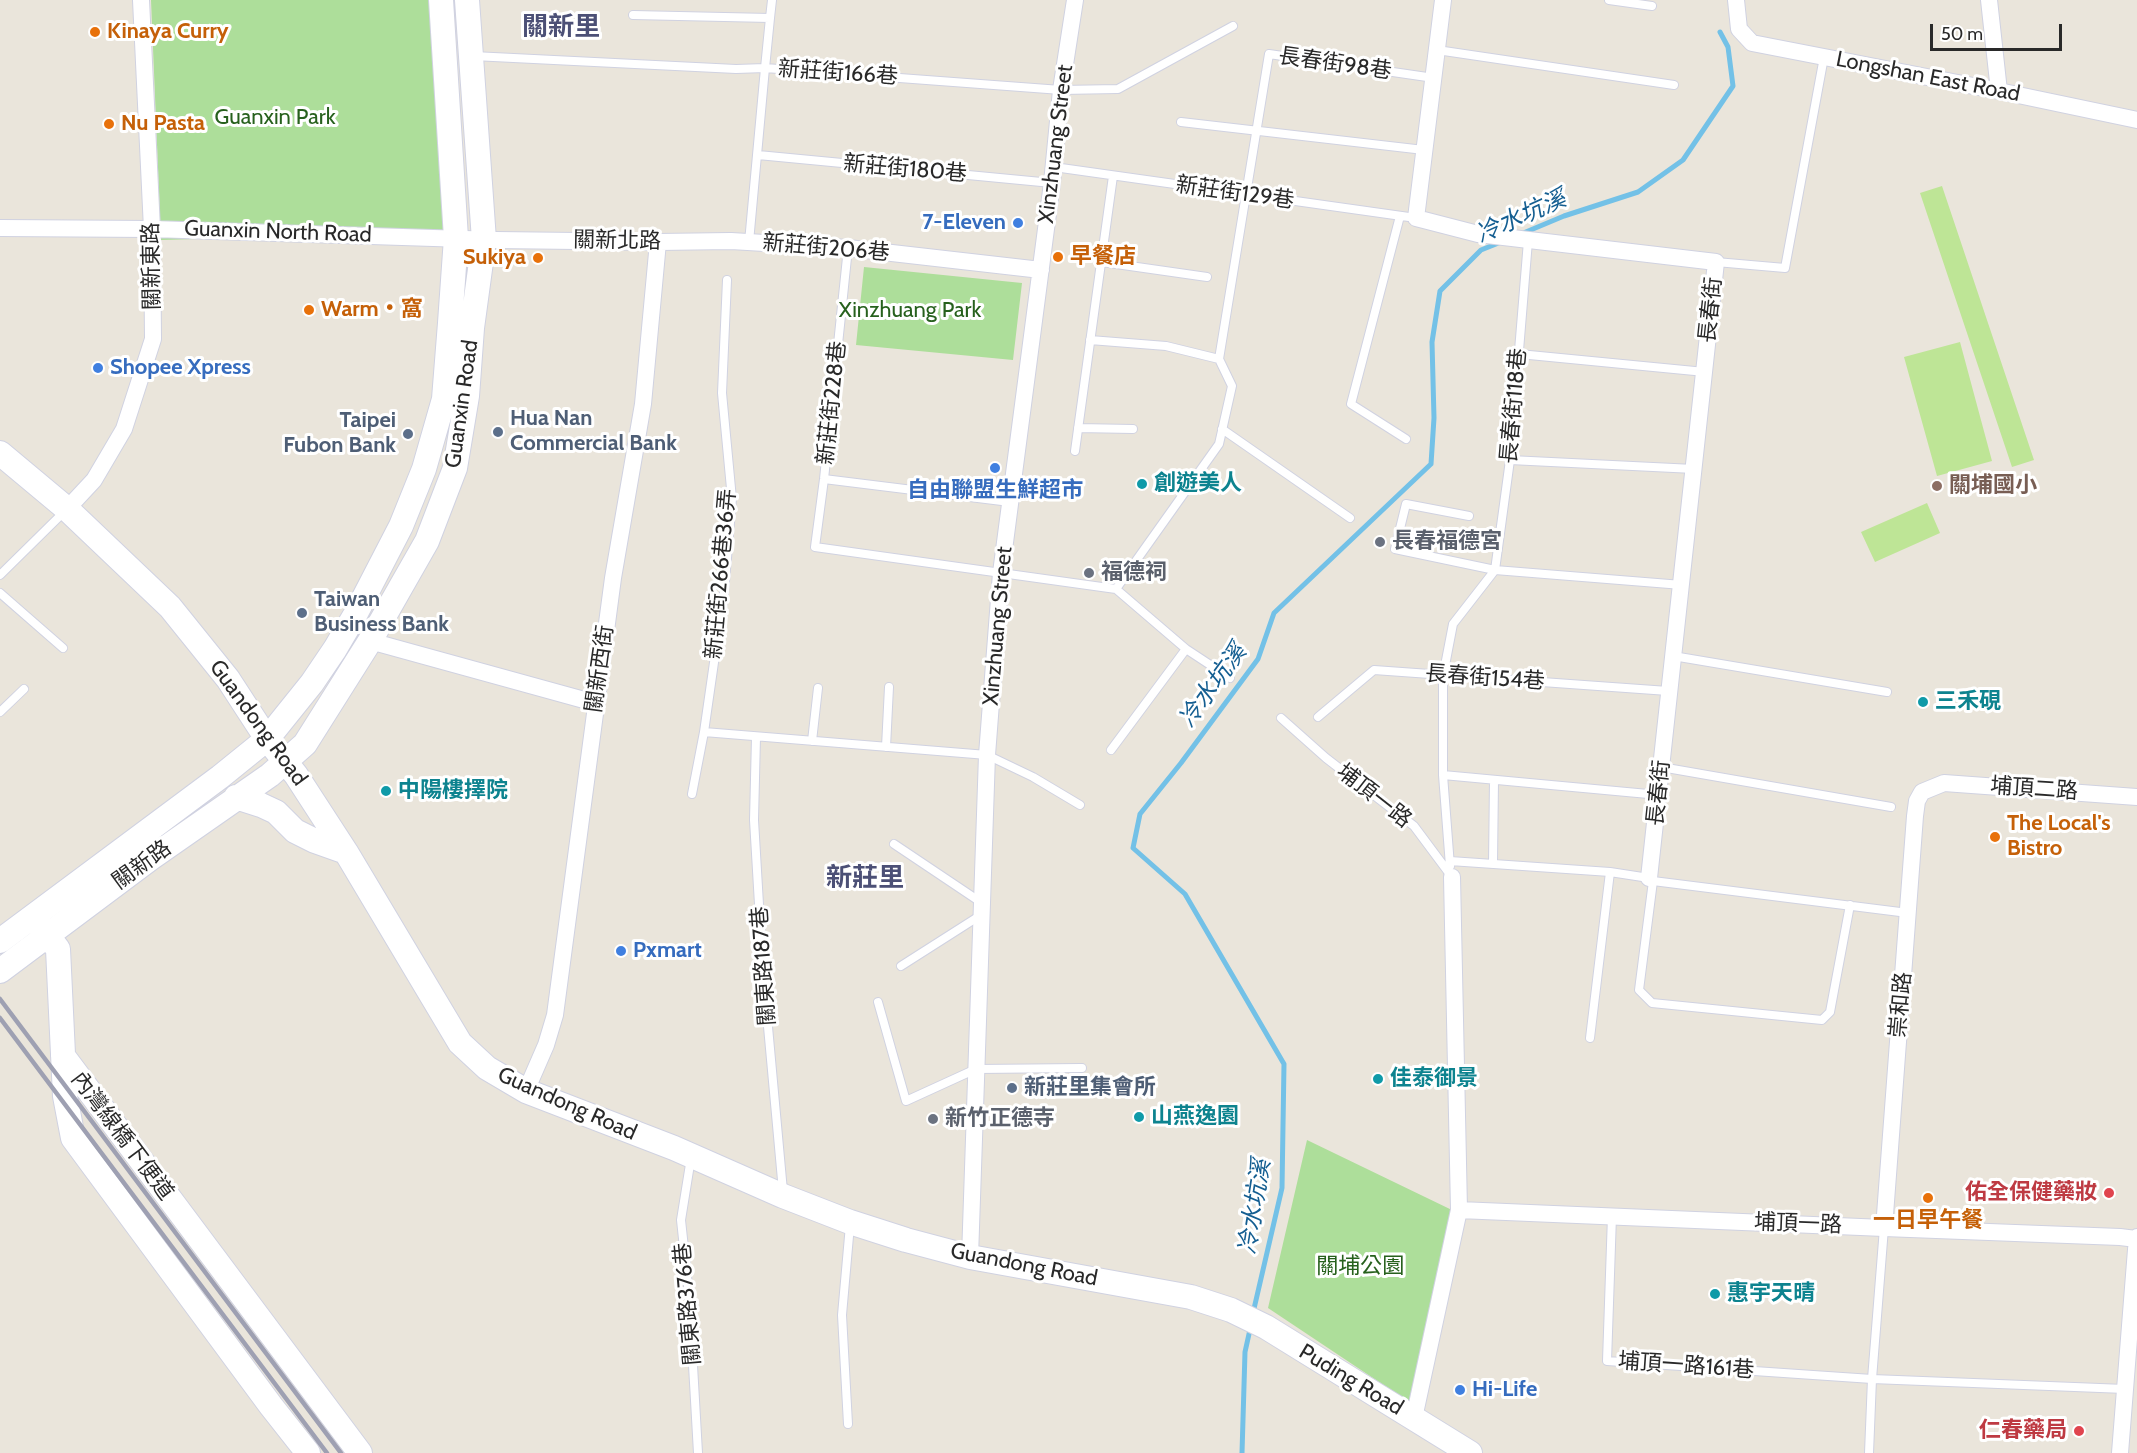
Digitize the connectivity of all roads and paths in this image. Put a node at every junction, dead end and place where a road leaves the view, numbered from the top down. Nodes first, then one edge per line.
1 (141, 0) edge
2 (441, 0) edge
3 (467, 0) edge
4 (772, 0) edge
5 (1075, 0) edge
6 (1443, 0) edge
7 (1609, 0) edge
8 (1989, 0) edge
9 (1652, 6) dead end
10 (1737, 8) edge
11 (633, 15) dead end
12 (770, 18) junction
13 (1233, 26) dead end
14 (1437, 50) junction
15 (471, 56) junction
16 (1824, 57) junction
17 (765, 68) junction
18 (1434, 78) junction
19 (1674, 85) dead end
20 (1061, 90) junction
21 (1998, 91) junction
22 (2137, 120) edge
23 (1181, 122) dead end
24 (1256, 131) junction
25 (1424, 150) junction
26 (758, 154) junction
27 (1053, 175) junction
28 (1113, 176) junction
29 (1245, 194) junction
30 (1408, 217) junction
31 (0, 228) edge
32 (152, 229) junction
33 (456, 238) junction
34 (484, 240) junction
35 (1528, 241) junction
36 (658, 242) junction
37 (749, 242) junction
38 (848, 248) junction
39 (1102, 262) junction
40 (1716, 262) junction
41 (1041, 270) junction
42 (1207, 277) dead end
43 (727, 280) dead end
44 (1090, 340) junction
45 (1519, 354) junction
46 (1219, 359) junction
47 (1705, 372) junction
48 (1078, 428) junction
49 (1133, 429) dead end
50 (1222, 429) junction
51 (1406, 439) dead end
52 (1075, 451) dead end
53 (0, 453) edge
54 (1510, 460) junction
55 (1694, 469) junction
56 (824, 479) junction
57 (1010, 502) junction
58 (67, 509) junction
59 (1469, 516) dead end
60 (1350, 518) dead end
61 (1495, 570) junction
62 (1001, 573) junction
63 (0, 575) edge
64 (1682, 585) junction
65 (1116, 589) junction
66 (0, 593) edge
67 (370, 641) junction
68 (63, 648) dead end
69 (1186, 649) junction
70 (1673, 656) junction
71 (1443, 676) junction
72 (1230, 678) dead end
73 (889, 687) dead end
74 (818, 688) dead end
75 (24, 689) dead end
76 (1668, 691) junction
77 (1887, 692) dead end
78 (595, 703) junction
79 (0, 712) edge
80 (1318, 717) dead end
81 (1281, 718) dead end
82 (704, 732) junction
83 (756, 736) junction
84 (267, 739) junction
85 (812, 741) junction
86 (886, 747) junction
87 (1111, 750) dead end
88 (987, 755) junction
89 (285, 761) junction
90 (1661, 767) junction
91 (1443, 775) junction
92 (1494, 780) junction
93 (1931, 787) joint
94 (692, 794) dead end
95 (1659, 795) junction
96 (236, 796) junction
97 (2137, 797) edge
98 (1080, 805) dead end
99 (1891, 807) dead end
100 (894, 844) dead end
101 (346, 852) junction
102 (1493, 864) junction
103 (1451, 869) junction
104 (1610, 873) junction
105 (1651, 879) junction
106 (1850, 905) junction
107 (982, 909) junction
108 (1909, 913) junction
109 (32, 916) junction
110 (47, 935) junction
111 (0, 941) edge
112 (901, 966) dead end
113 (0, 971) edge
114 (878, 1002) dead end
115 (1590, 1038) dead end
116 (63, 1056) junction
117 (1082, 1068) dead end
118 (976, 1069) junction
119 (526, 1091) junction
120 (691, 1155) junction
121 (783, 1196) junction
122 (1460, 1210) junction
123 (1612, 1216) junction
124 (850, 1222) junction
125 (1884, 1228) junction
126 (2137, 1238) edge
127 (970, 1257) junction
128 (1231, 1310) joint
129 (1872, 1379) junction
130 (2125, 1389) junction
131 (1414, 1418) junction
132 (848, 1424) dead end
133 (308, 1453) edge
134 (360, 1453) edge
135 (698, 1453) edge
136 (1470, 1453) edge
137 (1869, 1453) edge
138 (2120, 1453) edge

1 - 32 street, 關新東路
2 - 33 street, Guanxin Road
3 - 15 street, Guanxin Road
4 - 12 lane, 新莊街166巷
5 - 20 street, Xinzhuang Street
6 - 14 street
7 - 9 lane
8 - 21 street
10 - 16 street, Longshan East Road
11 - 12 lane
12 - 17 lane, 新莊街166巷
13 - 20 lane, 新莊街166巷
14 - 18 street
14 - 19 lane
15 - 17 lane
15 - 34 street, Guanxin Road
16 - 21 street, Longshan East Road
16 - 40 lane
17 - 20 lane, 新莊街166巷
17 - 26 lane, 新莊街206巷
18 - 24 lane, 長春街98巷
18 - 25 street
20 - 27 street, Xinzhuang Street
21 - 22 street, Longshan East Road
23 - 24 lane
24 - 25 lane
24 - 29 lane, 長春街98巷
25 - 30 street
26 - 27 lane, 新莊街180巷
26 - 37 lane, 新莊街206巷
27 - 28 lane, 新莊街129巷
27 - 41 street, Xinzhuang Street
28 - 29 lane, 新莊街129巷
28 - 39 lane
29 - 30 lane, 新莊街129巷
29 - 46 lane, 長春街98巷
30 - 35 street, 長春街
30 - 51 lane
31 - 32 street, Guanxin North Road
32 - 33 street, Guanxin North Road
32 - 58 street, 關新東路
33 - 34 street, Guanxin North Road
33 - 84 street, Guanxin Road
34 - 36 street, 關新北路
34 - 67 street, Guanxin Road
35 - 40 street, 長春街
35 - 45 lane, 長春街118巷
36 - 37 street, 關新北路
36 - 78 street, 關新西街
37 - 38 street, 新莊街206巷
38 - 41 street, 新莊街206巷
38 - 56 lane, 新莊街228巷
39 - 42 lane
39 - 44 lane
40 - 47 street, 長春街
41 - 57 street, Xinzhuang Street
43 - 82 lane, 新莊街266巷36弄
44 - 46 lane
44 - 48 lane
45 - 47 lane
45 - 54 lane, 長春街118巷
46 - 50 lane
47 - 55 street, 長春街
48 - 49 lane
48 - 52 lane
50 - 60 lane
50 - 65 lane
53 - 58 street, Guandong Road
54 - 55 lane
54 - 61 lane, 長春街118巷
55 - 64 street, 長春街
56 - 57 lane, 新莊街228巷
56 - 62 lane
57 - 62 street, Xinzhuang Street
58 - 63 lane
58 - 84 street, Guandong Road
59 - 61 lane
61 - 64 lane
61 - 71 lane
62 - 65 lane
62 - 88 street, Xinzhuang Street
64 - 70 street, 長春街
65 - 69 lane
66 - 68 lane
67 - 78 street
67 - 89 street, Guanxin Road
69 - 72 lane
69 - 87 lane
70 - 76 street, 長春街
70 - 77 lane
71 - 76 lane, 長春街154巷
71 - 80 lane, 長春街154巷
71 - 91 lane
73 - 86 lane
74 - 85 lane
75 - 79 lane
76 - 90 street, 長春街
78 - 119 street, 關新西街
81 - 103 lane, 埔頂一路
82 - 83 lane
82 - 94 lane, 新莊街266巷36弄
83 - 85 lane
83 - 121 lane, 關東路187巷
84 - 89 street, Guandong Road
84 - 109 street, 關新路
85 - 86 lane
86 - 88 lane
88 - 98 lane
88 - 107 street, Xinzhuang Street
89 - 96 street, 關新路
89 - 101 street, Guandong Road
90 - 95 street, 長春街
90 - 99 lane
91 - 92 lane
91 - 103 lane
92 - 95 lane
92 - 102 lane
93 - 97 street, 埔頂二路
93 - 108 street, 崇和路
95 - 105 street, 長春街
96 - 101 street
96 - 110 street, 關新路
100 - 107 lane
101 - 119 street, Guandong Road
102 - 103 lane
102 - 104 lane
103 - 122 street
104 - 105 lane
104 - 115 lane
105 - 106 lane
105 - 106 lane
106 - 108 lane
107 - 112 lane
107 - 118 street, Xinzhuang Street
108 - 125 street, 崇和路
109 - 110 street
109 - 111 street, 關新路
110 - 113 street, 關新路
110 - 116 street
114 - 118 lane
116 - 133 street, 內灣線橋下便道
116 - 134 street, 內灣線橋下便道
117 - 118 lane
118 - 127 street, Xinzhuang Street
119 - 120 street, Guandong Road
120 - 121 street, Guandong Road
120 - 135 lane, 關東路376巷
121 - 124 street, Guandong Road
122 - 123 street, 埔頂一路
122 - 131 street
123 - 125 street, 埔頂一路
123 - 129 lane, 埔頂一路161巷
124 - 127 street, Guandong Road
124 - 132 lane
125 - 126 street, 埔頂一路
125 - 129 lane
126 - 130 street
127 - 128 street, Guandong Road
128 - 131 street, Puding Road
129 - 130 lane, 埔頂一路161巷
129 - 137 lane
130 - 138 street
131 - 136 street, Puding Road

